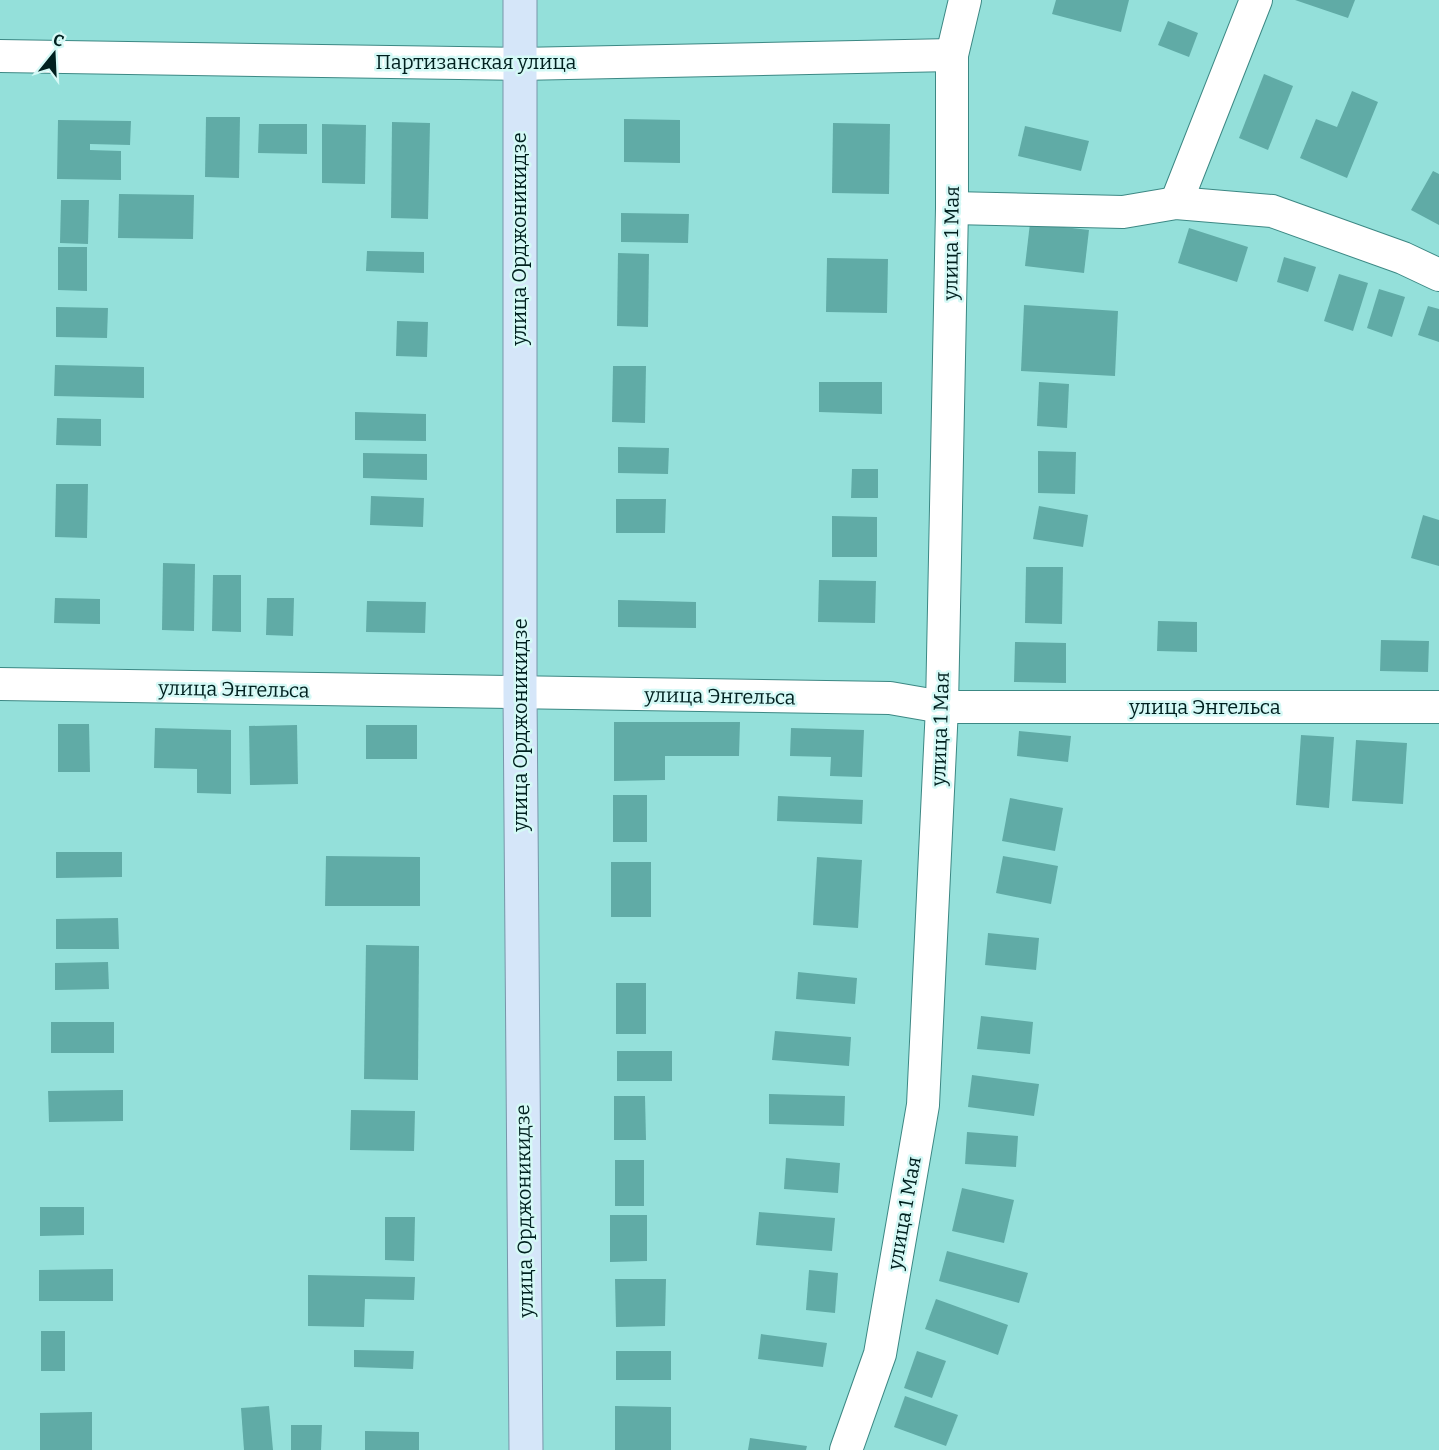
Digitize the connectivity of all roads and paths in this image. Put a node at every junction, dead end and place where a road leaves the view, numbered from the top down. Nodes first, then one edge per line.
1 (520, 0) edge
2 (965, 0) edge
3 (1256, 0) edge
4 (952, 54) junction
5 (0, 56) edge
6 (519, 64) junction
7 (1176, 203) junction
8 (952, 208) junction
9 (1439, 275) edge
10 (0, 684) edge
11 (520, 694) junction
12 (942, 707) junction
13 (1439, 707) edge
14 (526, 1450) edge
15 (846, 1450) edge

1 - 6 main road, улица Орджоникидзе
2 - 4 street, улица 1 Мая
3 - 7 street
4 - 6 street, Партизанская улица
4 - 8 street, улица 1 Мая
5 - 6 street, Партизанская улица
6 - 11 main road, улица Орджоникидзе
7 - 8 street
7 - 9 street
8 - 12 street, улица 1 Мая
10 - 11 street, улица Энгельса
11 - 12 street, улица Энгельса
11 - 14 main road, улица Орджоникидзе
12 - 13 street, улица Энгельса
12 - 15 street, улица 1 Мая

